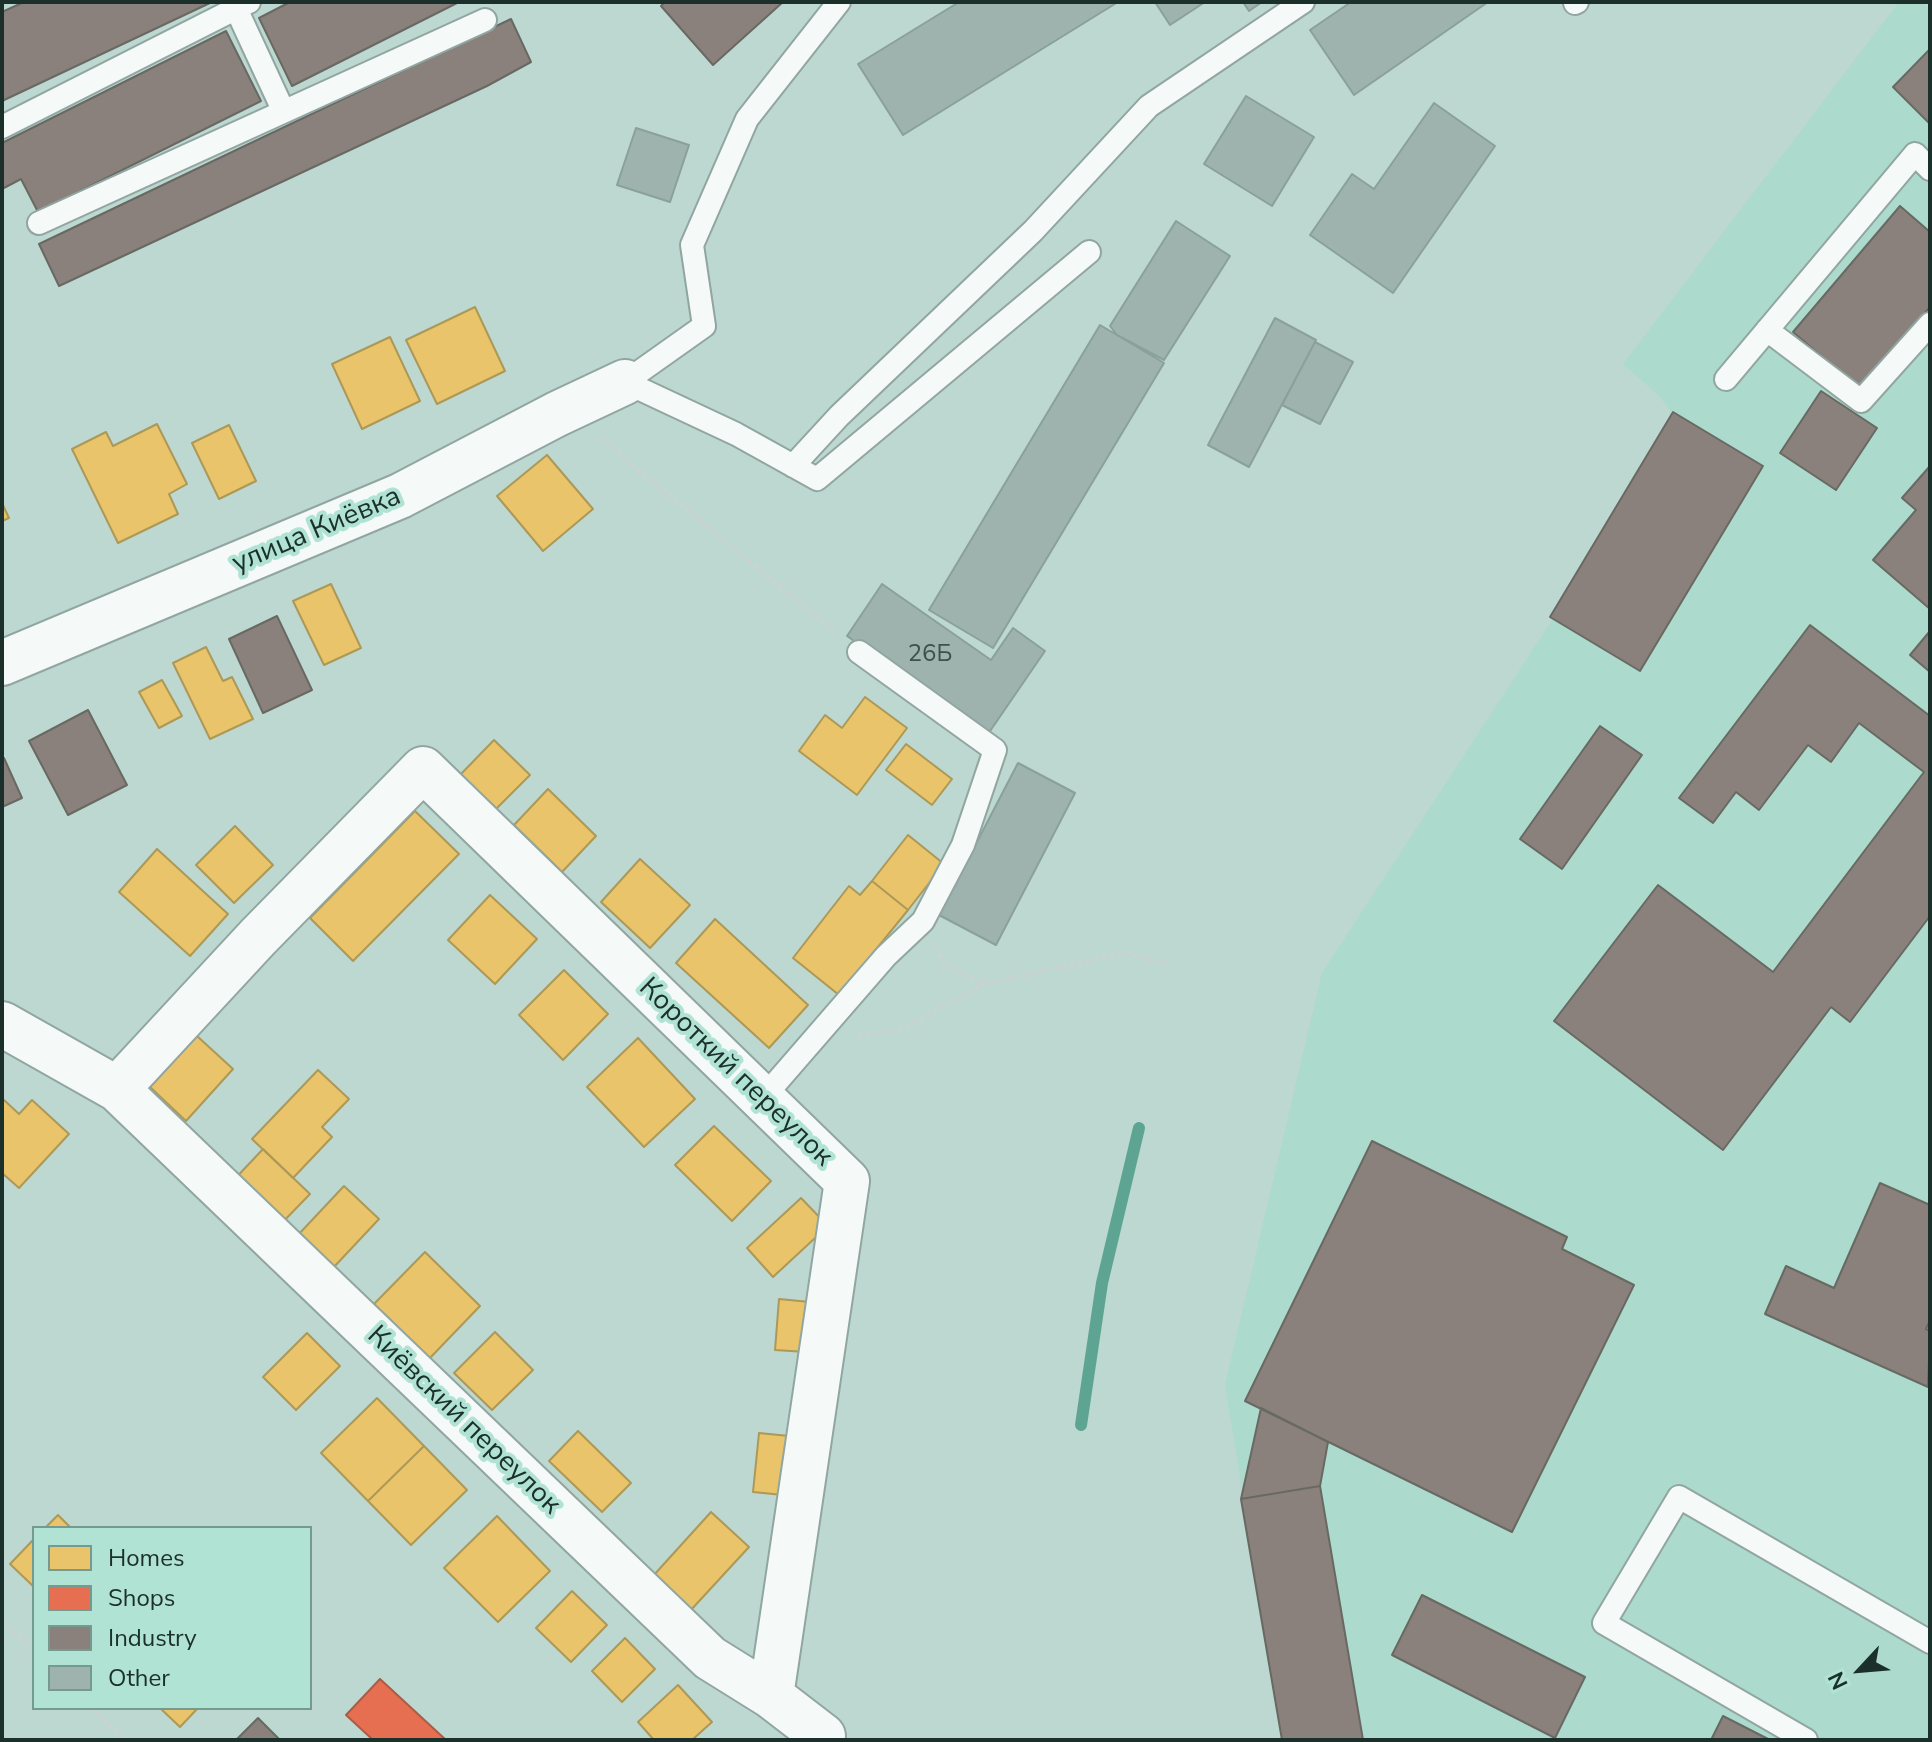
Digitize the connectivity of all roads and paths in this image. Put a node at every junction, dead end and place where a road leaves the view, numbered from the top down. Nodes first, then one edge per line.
1 (839, 2) edge
2 (1303, 2) edge
3 (239, 4) edge
4 (485, 20) dead end
5 (283, 110) junction
6 (2, 127) edge
7 (1930, 169) edge
8 (39, 223) dead end
9 (1089, 252) dead end
10 (1930, 324) edge
11 (1767, 330) junction
12 (1726, 379) dead end
13 (625, 382) junction
14 (557, 414) junction
15 (793, 466) junction
16 (859, 652) joint
17 (2, 663) edge
18 (923, 921) junction
19 (1167, 964) dead end
20 (984, 984) junction
21 (2, 1024) edge
22 (812, 1041) junction
23 (117, 1089) junction
24 (762, 1099) junction
25 (2, 1620) edge
26 (1930, 1642) edge
27 (32, 1649) edge
28 (771, 1696) junction
29 (94, 1710) edge
30 (823, 1736) dead end
31 (125, 1740) edge
32 (1806, 1740) edge

1 - 13 lane
2 - 15 lane
3 - 5 lane
3 - 6 lane
4 - 5 lane
5 - 8 lane
7 - 11 lane
9 - 15 lane
10 - 11 lane
11 - 12 lane
13 - 14 street, улица Киёвка
13 - 15 lane
14 - 16 path
14 - 17 street, улица Киёвка
16 - 18 lane
18 - 20 path
18 - 22 lane
19 - 20 path
20 - 22 path
21 - 23 street, Киёвский переулок
22 - 24 lane
23 - 24 street, Короткий переулок
23 - 28 street, Киёвский переулок
24 - 28 street, Короткий переулок
25 - 27 path
26 - 32 lane
28 - 30 street, Киёвский переулок
29 - 31 path

